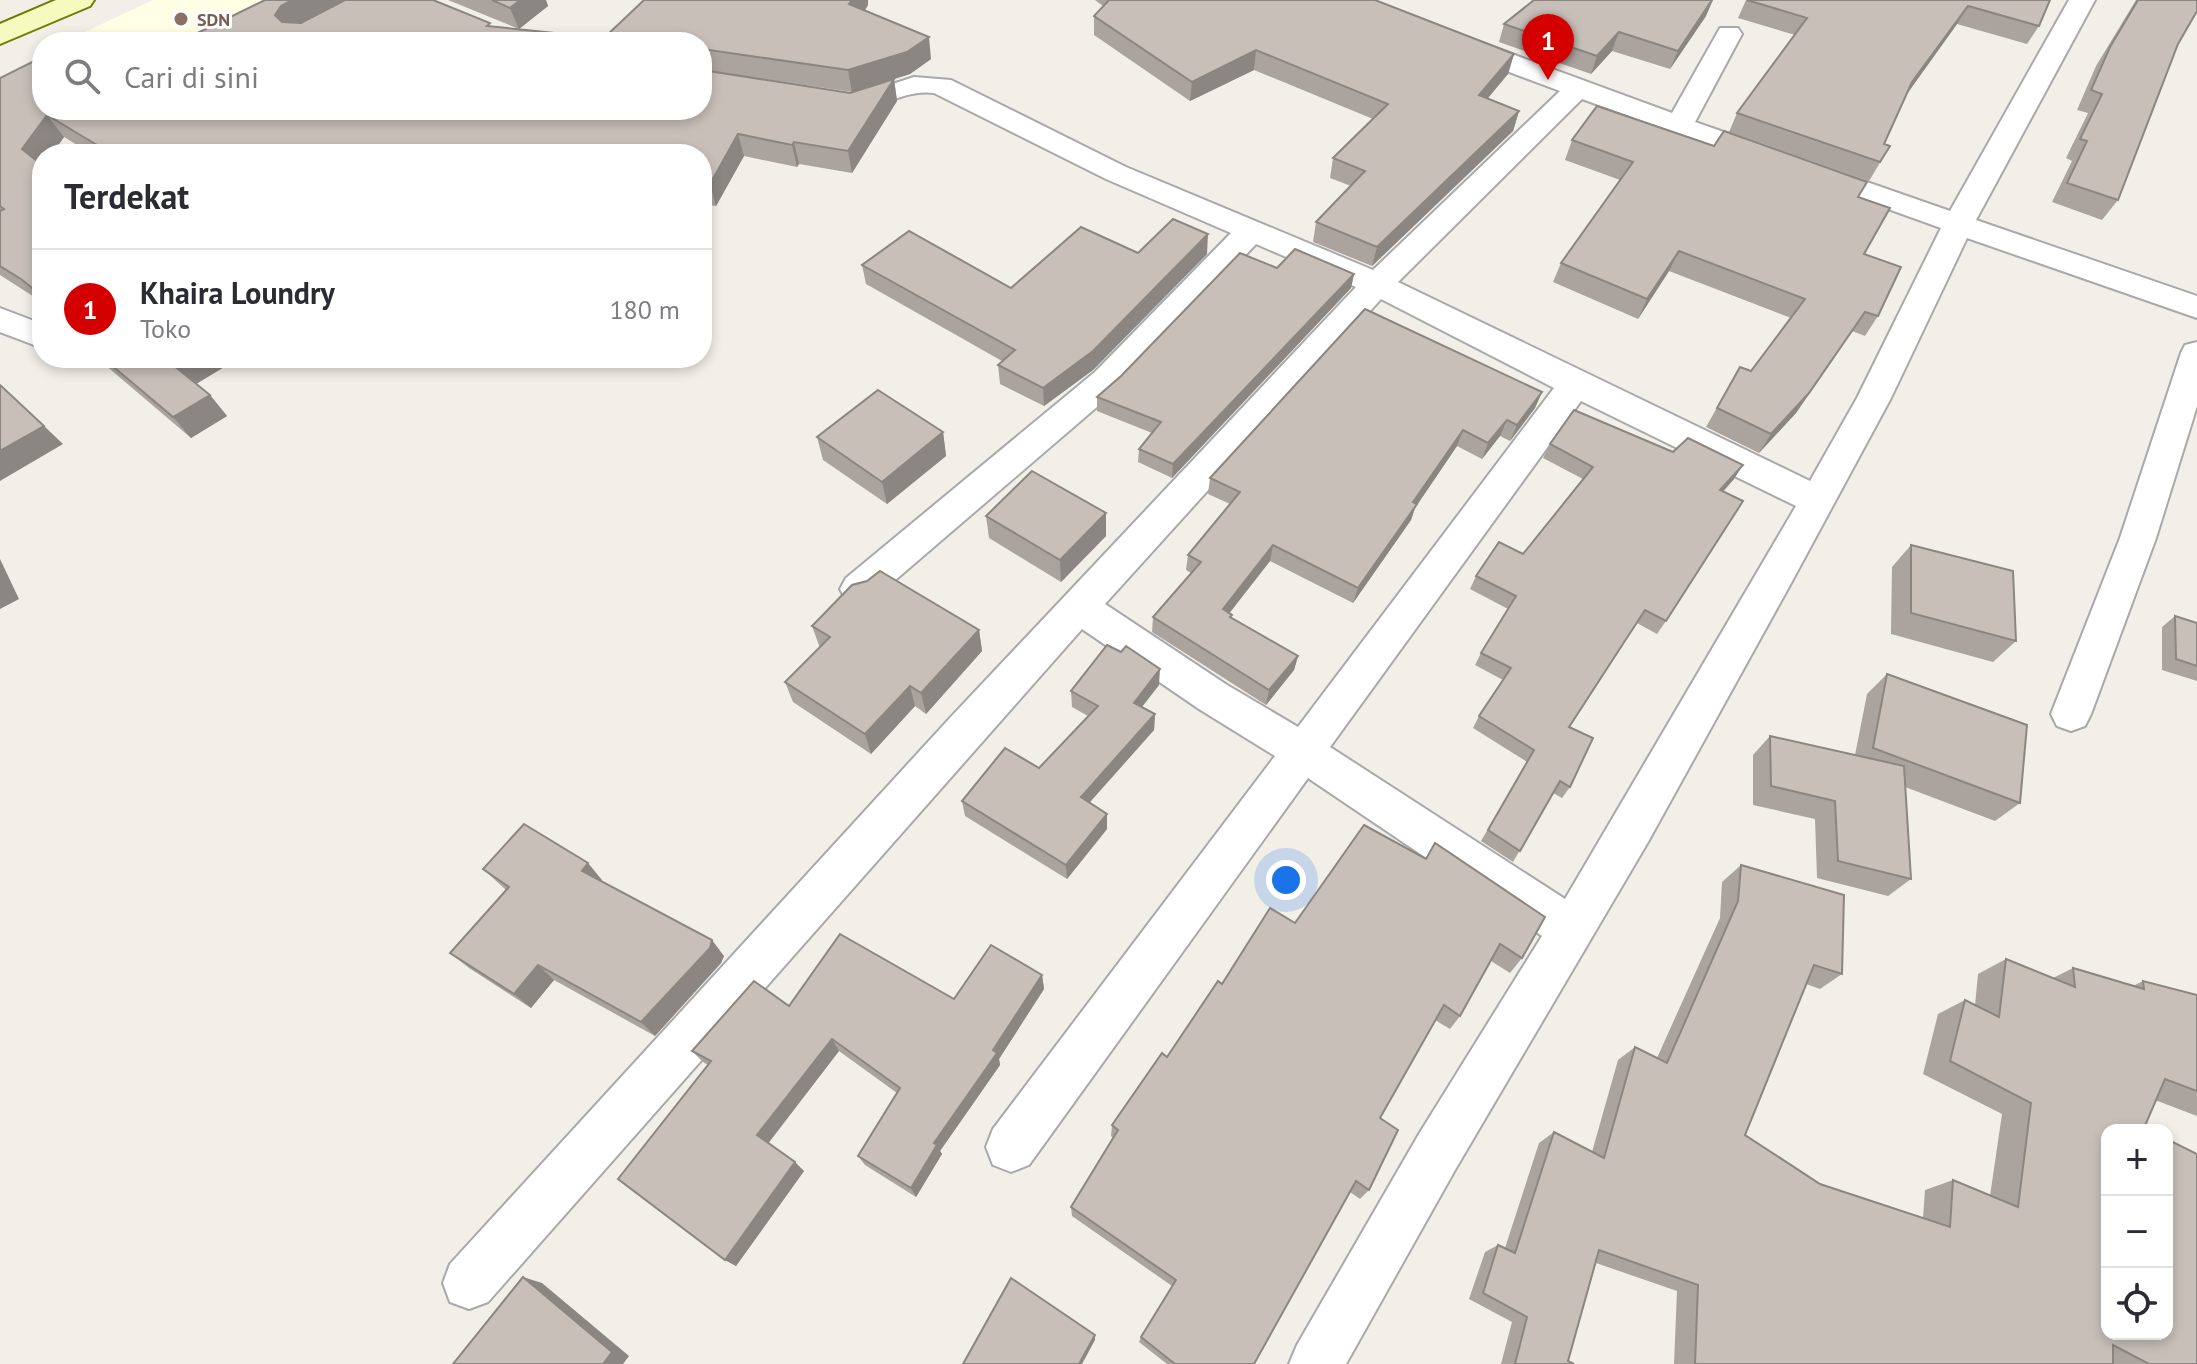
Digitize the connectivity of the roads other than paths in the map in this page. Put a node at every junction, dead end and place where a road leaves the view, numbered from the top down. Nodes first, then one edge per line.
1 (80, 0) edge
2 (2082, 0) edge
3 (1431, 32) edge
4 (1729, 34) dead end
5 (0, 35) edge
6 (1578, 88) junction
7 (818, 99) edge
8 (1679, 126) junction
9 (1958, 224) junction
10 (1252, 230) junction
11 (1377, 284) junction
12 (2197, 307) edge
13 (0, 319) edge
14 (32, 333) edge
15 (2197, 353) edge
16 (1575, 384) junction
17 (1817, 500) junction
18 (859, 589) edge
19 (1079, 606) junction
20 (2071, 714) dead end
21 (1302, 751) junction
22 (1571, 929) junction
23 (1011, 1147) dead end
24 (469, 1283) dead end
25 (1316, 1364) edge

1 - 5 street
2 - 9 street
3 - 6 street
4 - 8 street
6 - 8 street
6 - 11 street
7 - 10 street
8 - 9 street
9 - 12 street
9 - 17 street
10 - 11 street
10 - 18 street
11 - 16 street
11 - 19 street
13 - 14 street
15 - 20 street
16 - 17 street
16 - 21 street
17 - 22 street
19 - 21 street
19 - 24 street
21 - 22 street
21 - 23 street
22 - 25 street

